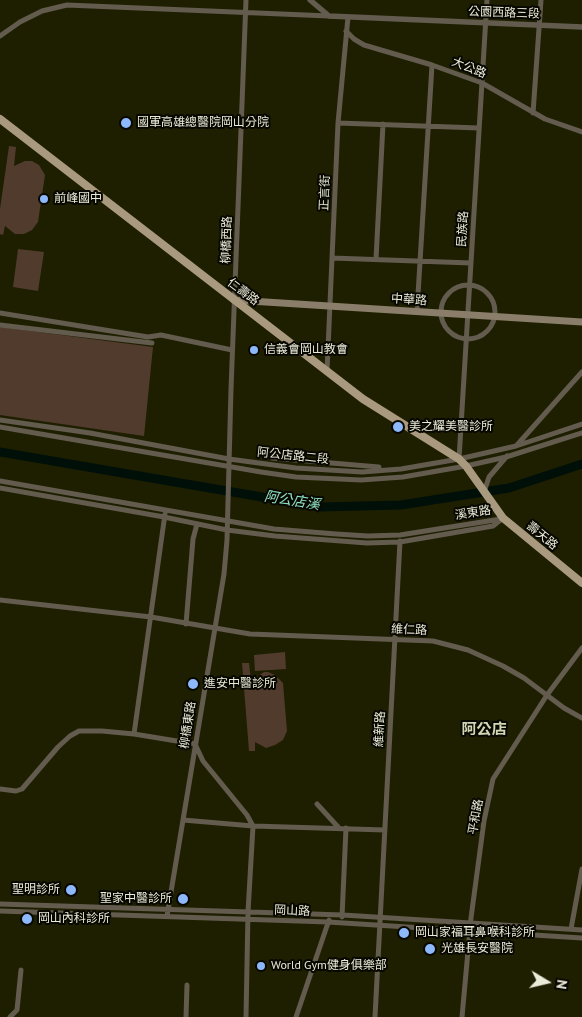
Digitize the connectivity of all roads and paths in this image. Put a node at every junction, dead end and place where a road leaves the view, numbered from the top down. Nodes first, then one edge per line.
1 (113, 0) edge
2 (246, 0) edge
3 (310, 0) edge
4 (487, 0) edge
5 (542, 0) edge
6 (113, 7) junction
7 (246, 13) junction
8 (329, 16) junction
9 (348, 17) junction
10 (486, 22) junction
11 (540, 25) junction
12 (582, 26) edge
13 (346, 31) junction
14 (0, 36) edge
15 (432, 65) junction
16 (482, 83) junction
17 (533, 113) junction
18 (0, 119) edge
19 (338, 122) junction
20 (383, 124) junction
21 (428, 126) junction
22 (479, 128) junction
23 (582, 132) edge
24 (332, 258) junction
25 (376, 260) junction
26 (420, 261) junction
27 (471, 264) junction
28 (470, 285) junction
29 (234, 300) junction
30 (330, 306) junction
31 (417, 311) junction
32 (0, 313) edge
33 (441, 313) junction
34 (468, 315) junction
35 (495, 316) junction
36 (59, 322) junction
37 (582, 322) edge
38 (0, 324) edge
39 (57, 332) junction
40 (466, 340) junction
41 (152, 343) dead end
42 (232, 350) junction
43 (327, 371) junction
44 (582, 372) edge
45 (0, 420) edge
46 (582, 424) edge
47 (0, 427) edge
48 (90, 433) junction
49 (582, 433) edge
50 (88, 441) junction
51 (142, 442) junction
52 (516, 446) junction
53 (141, 451) junction
54 (506, 457) junction
55 (272, 458) dead end
56 (229, 459) junction
57 (459, 459) junction
58 (466, 466) junction
59 (229, 467) junction
60 (379, 467) dead end
61 (228, 474) joint
62 (0, 481) edge
63 (0, 488) edge
64 (484, 492) junction
65 (166, 509) junction
66 (164, 517) junction
67 (503, 518) junction
68 (227, 521) junction
69 (197, 524) junction
70 (227, 530) junction
71 (400, 535) junction
72 (400, 542) junction
73 (582, 583) edge
74 (0, 600) edge
75 (151, 618) junction
76 (186, 624) junction
77 (215, 629) junction
78 (395, 639) junction
79 (582, 648) edge
80 (547, 695) junction
81 (582, 718) edge
82 (134, 734) junction
83 (195, 744) junction
84 (0, 790) edge
85 (317, 804) dead end
86 (183, 820) junction
87 (253, 826) junction
88 (339, 828) junction
89 (346, 828) junction
90 (385, 830) junction
91 (582, 869) edge
92 (0, 904) edge
93 (168, 909) junction
94 (0, 911) edge
95 (248, 912) junction
96 (330, 915) junction
97 (167, 916) junction
98 (342, 916) junction
99 (380, 918) junction
100 (248, 919) junction
101 (328, 922) junction
102 (342, 923) junction
103 (470, 924) junction
104 (380, 925) junction
105 (571, 929) junction
106 (582, 930) edge
107 (470, 931) junction
108 (582, 938) edge
109 (20, 970) dead end
110 (187, 985) dead end
111 (10, 1017) edge
112 (186, 1017) edge
113 (246, 1017) edge
114 (296, 1017) edge
115 (375, 1017) edge
116 (462, 1017) edge

1 - 6 street
2 - 7 street, 柳橋西路
3 - 8 street
4 - 10 street, 民族路
5 - 11 street
6 - 7 street, 公園西路三段
6 - 14 street, 公園西路三段
7 - 8 street, 公園西路三段
7 - 29 street, 柳橋西路
8 - 9 street, 公園西路三段
9 - 10 street, 公園西路三段
9 - 13 street, 正言街
10 - 11 street, 公園西路三段
10 - 16 street, 民族路
11 - 12 street, 公園西路三段
11 - 17 street
13 - 15 street, 大公路
13 - 19 street, 正言街
15 - 16 street, 大公路
15 - 21 street
16 - 17 street, 大公路
16 - 22 street, 民族路
17 - 23 street, 大公路
18 - 29 main road, 仁壽路
19 - 20 street
19 - 24 street, 正言街
20 - 21 street
20 - 25 street
21 - 22 street
21 - 26 street
22 - 27 street, 民族路
24 - 25 street
24 - 30 street, 正言街
25 - 26 street
26 - 27 street
26 - 31 street
27 - 28 street, 民族路
28 - 33 street
28 - 34 street, 民族路
28 - 35 street
29 - 30 main road, 中華路
29 - 42 street, 柳橋西路
29 - 43 main road, 仁壽路
30 - 31 main road, 中華路
30 - 43 street, 正言街
31 - 33 main road, 中華路
32 - 36 street
33 - 34 main road, 中華路
33 - 40 street
34 - 35 main road, 中華路
34 - 40 street, 民族路
35 - 37 main road, 中華路
35 - 40 street
36 - 39 street
36 - 42 street
38 - 39 street
39 - 41 street
40 - 57 street, 民族路
42 - 56 street, 柳橋西路
43 - 57 main road, 仁壽路
44 - 52 street
45 - 48 street, 阿公店路二段
46 - 52 street, 阿公店路二段
47 - 50 street, 阿公店路二段
48 - 50 street
48 - 51 street, 阿公店路二段
49 - 54 street, 阿公店路二段
50 - 53 street, 阿公店路二段
51 - 53 street
51 - 56 street, 阿公店路二段
52 - 54 street
52 - 57 street, 阿公店路二段
53 - 59 street, 阿公店路二段
54 - 58 street, 阿公店路二段
54 - 64 street
55 - 60 street
56 - 57 street, 阿公店路二段
56 - 59 street, 柳橋西路
57 - 58 main road, 仁壽路
58 - 59 street, 阿公店路二段
58 - 64 main road, 仁壽路
59 - 61 street, 柳橋西路
61 - 68 street, 柳橋東路
62 - 65 street, 溪東路
63 - 66 street, 溪東路
64 - 67 main road, 壽天路
65 - 66 street
65 - 68 street, 溪東路
66 - 69 street, 溪東路
66 - 75 street
67 - 71 street, 溪東路
67 - 72 street, 溪東路
67 - 73 main road, 壽天路
68 - 70 street, 柳橋東路
68 - 71 street, 溪東路
69 - 70 street, 溪東路
69 - 76 street
70 - 72 street, 溪東路
70 - 77 street, 柳橋東路
71 - 72 street, 維新路
72 - 78 street, 維新路
74 - 75 street, 維仁路
75 - 76 street, 維仁路
75 - 82 street
76 - 77 street, 維仁路
77 - 78 street, 維仁路
77 - 83 street, 柳橋東路
78 - 80 street, 維仁路
78 - 90 street, 維新路
79 - 80 street, 平和路
80 - 81 street, 維仁路
80 - 103 street, 平和路
82 - 83 street
82 - 84 street
83 - 86 street, 柳橋東路
83 - 87 street
85 - 88 street
86 - 87 street
86 - 93 street, 柳橋東路
87 - 88 street
87 - 95 street
88 - 89 street
89 - 90 street
89 - 98 street
90 - 99 street, 維新路
91 - 105 street
92 - 93 street, 岡山路
93 - 95 street, 岡山路
93 - 97 street
94 - 97 street, 岡山路
95 - 96 street, 岡山路
95 - 100 street
96 - 98 street, 岡山路
96 - 101 street
97 - 100 street, 岡山路
98 - 99 street, 岡山路
98 - 102 street
99 - 103 street, 岡山路
99 - 104 street, 維新路
100 - 101 street, 岡山路
100 - 113 street
101 - 102 street, 岡山路
101 - 114 street
102 - 104 street, 岡山路
103 - 105 street, 岡山路
103 - 107 street, 平和路
104 - 107 street, 岡山路
104 - 115 street, 維新路
105 - 106 street, 岡山路
107 - 108 street, 岡山路
107 - 116 street, 平和路
109 - 111 street
110 - 112 street

